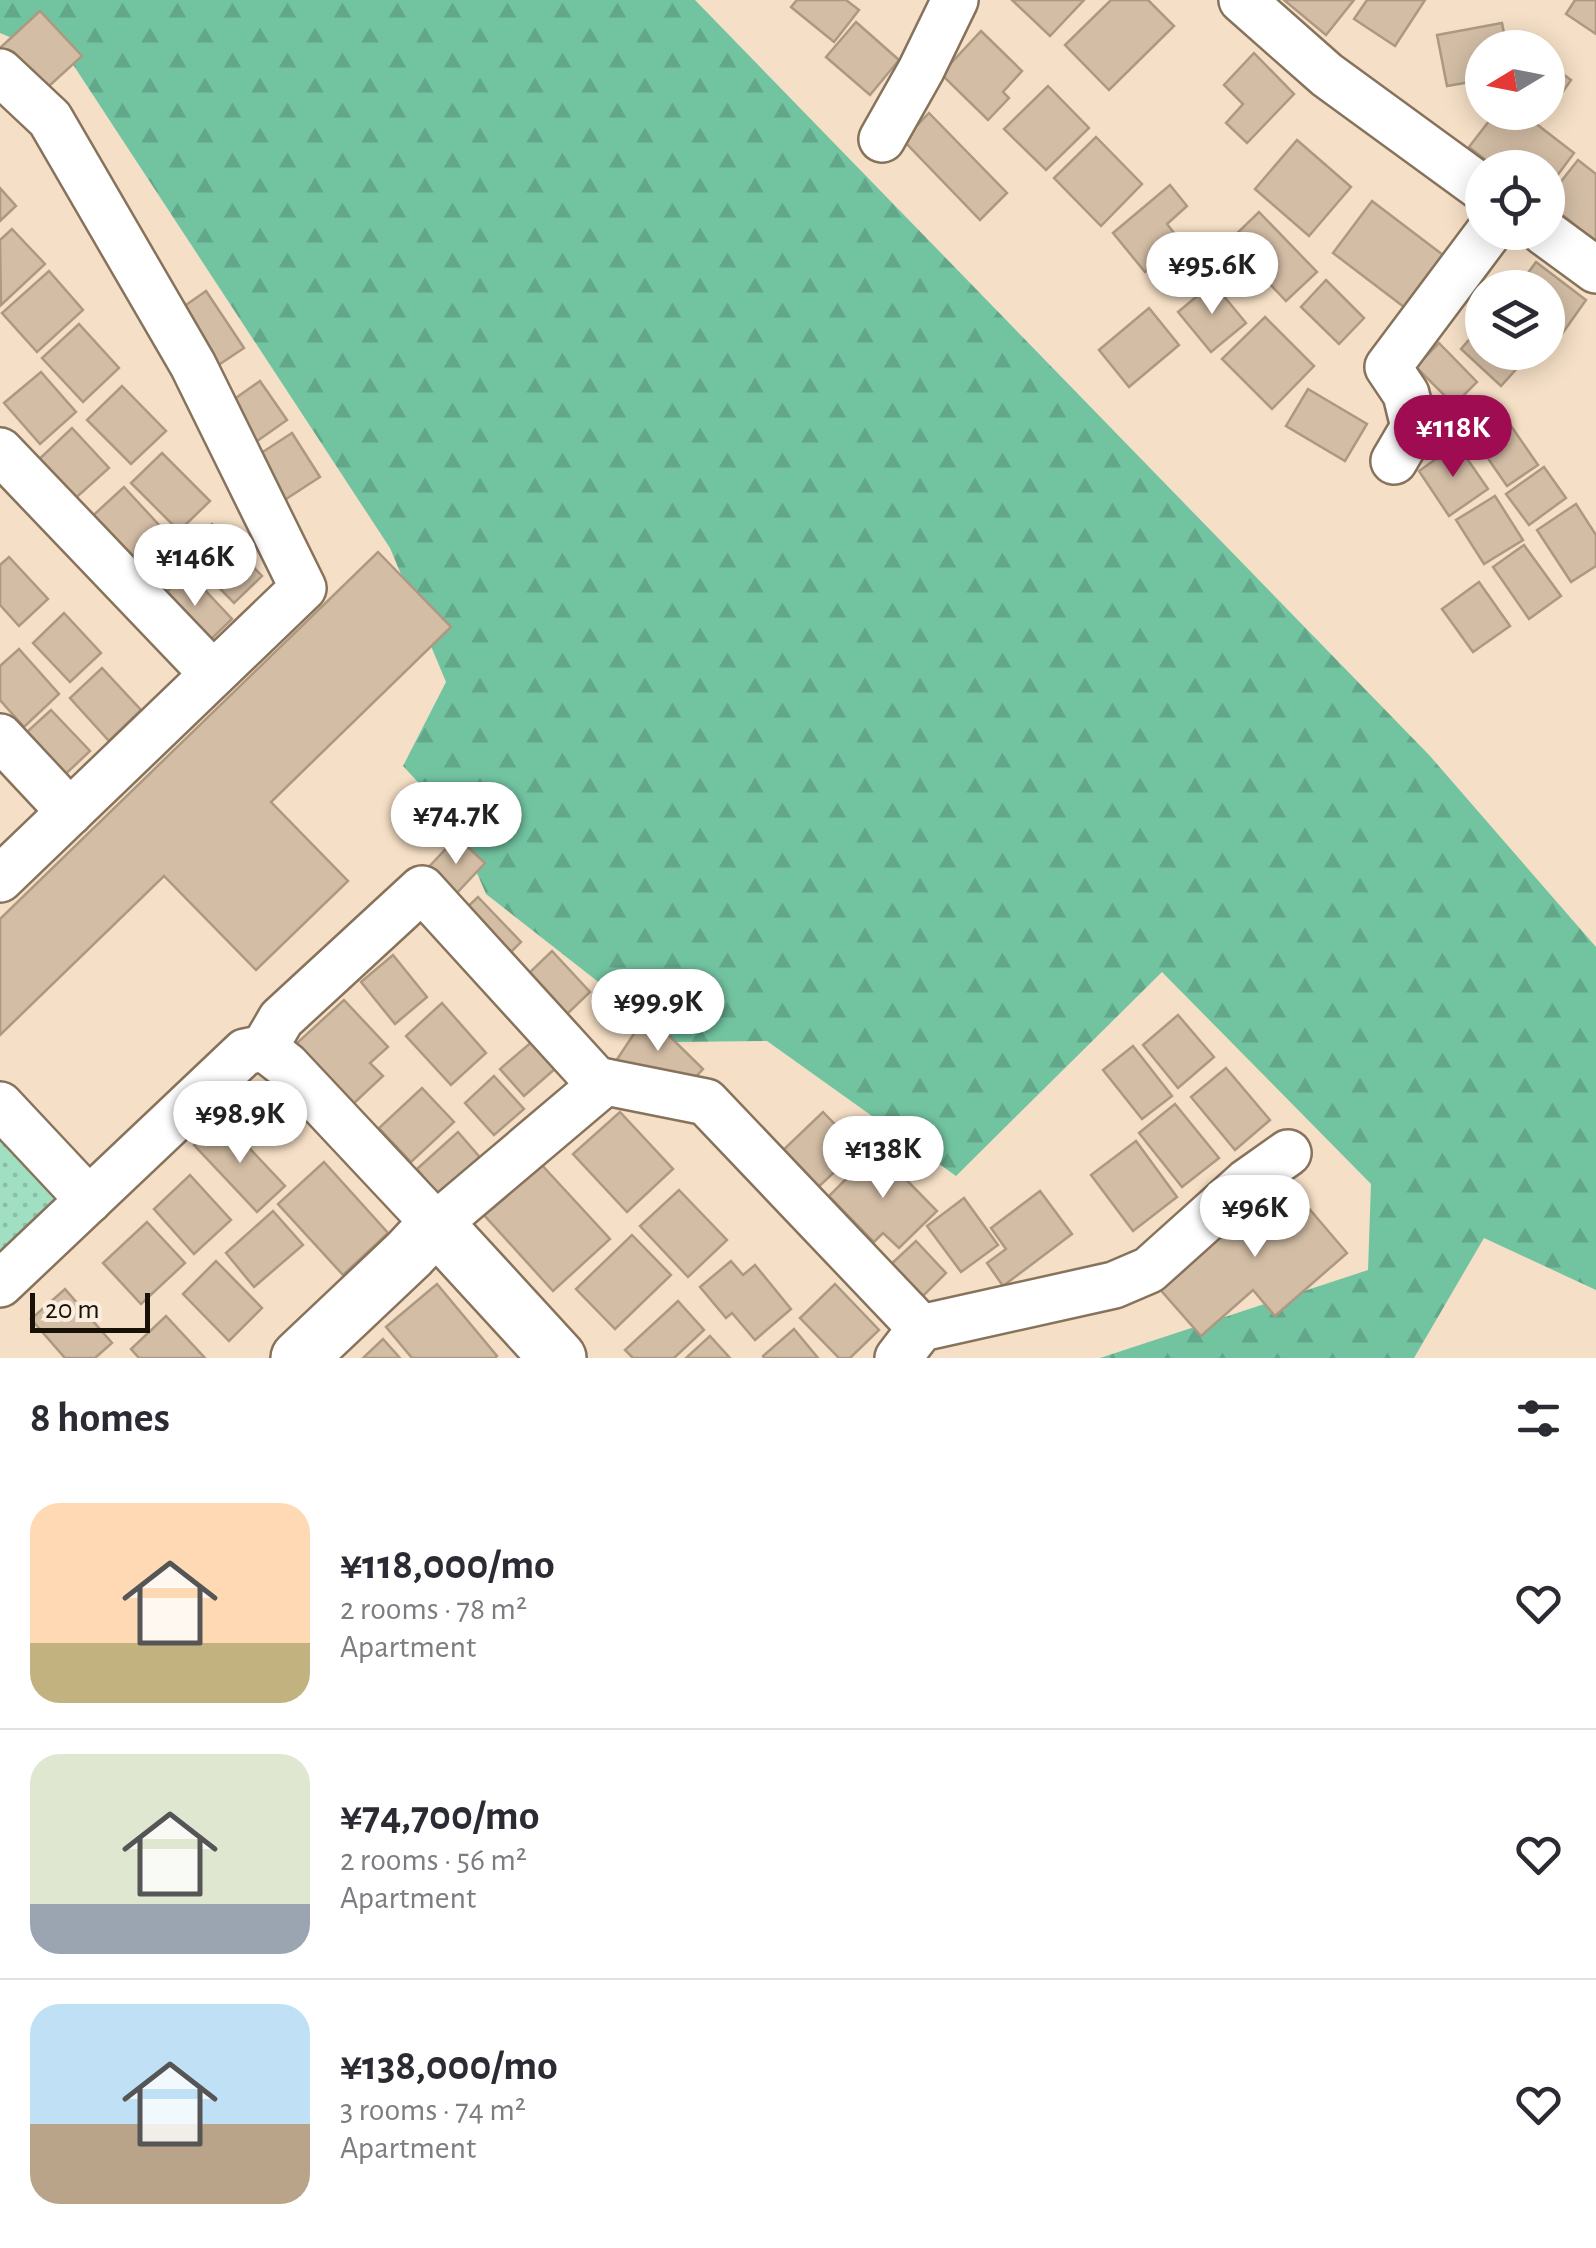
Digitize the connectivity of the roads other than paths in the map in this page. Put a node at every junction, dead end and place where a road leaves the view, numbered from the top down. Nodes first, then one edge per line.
1 (954, 0) edge
2 (1242, 0) edge
3 (0, 72) edge
4 (882, 139) dead end
5 (1465, 176) edge
6 (1565, 247) edge
7 (1476, 250) edge
8 (1596, 270) edge
9 (0, 451) edge
10 (1394, 461) dead end
11 (213, 674) junction
12 (0, 738) edge
13 (70, 812) junction
14 (0, 879) edge
15 (264, 1048) junction
16 (605, 1082) junction
17 (0, 1105) edge
18 (1288, 1153) dead end
19 (89, 1200) junction
20 (436, 1225) junction
21 (0, 1284) edge
22 (910, 1343) edge
23 (299, 1358) edge
24 (558, 1358) edge

1 - 4 street
2 - 5 street
3 - 11 street
6 - 8 street
7 - 10 street
9 - 11 street
11 - 13 street
12 - 13 street
13 - 14 street
15 - 16 street
15 - 19 street
15 - 20 street
16 - 20 street
16 - 22 street
17 - 19 street
18 - 22 street
19 - 21 street
20 - 23 street
20 - 24 street

